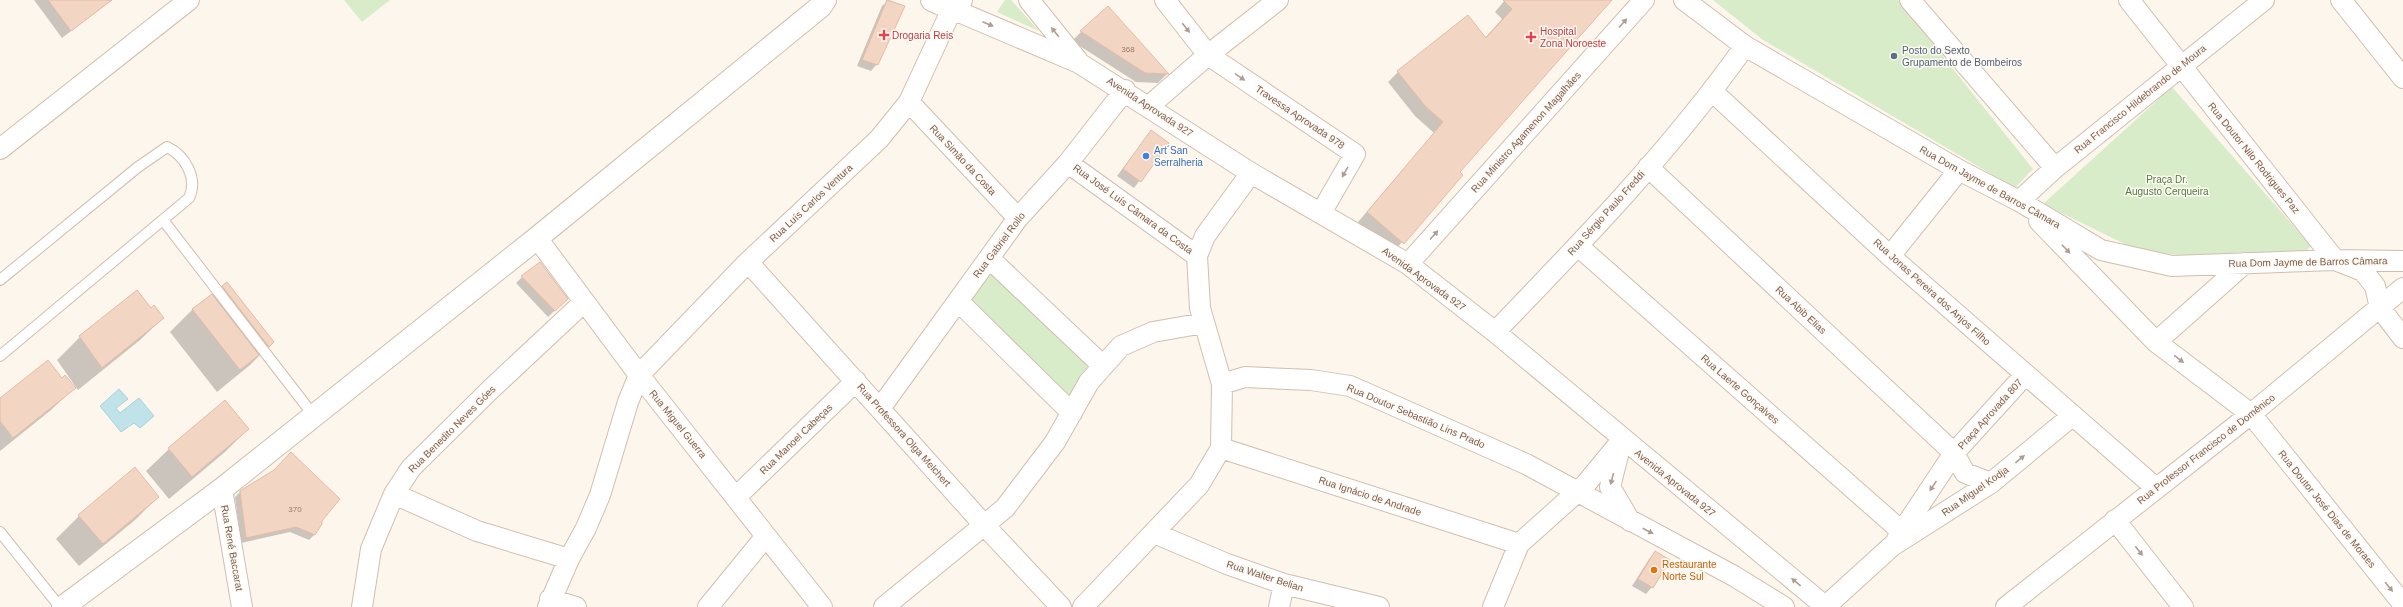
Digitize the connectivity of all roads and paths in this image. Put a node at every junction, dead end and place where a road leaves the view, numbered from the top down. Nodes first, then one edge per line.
1 (189, 0) edge
2 (825, 0) edge
3 (932, 0) edge
4 (1029, 0) edge
5 (1165, 0) edge
6 (1278, 0) edge
7 (1644, 0) edge
8 (1684, 0) edge
9 (1910, 0) edge
10 (2129, 0) edge
11 (2264, 0) edge
12 (2341, 0) edge
13 (957, 5) edge
14 (1745, 46) junction
15 (1208, 56) junction
16 (1079, 63) junction
17 (2180, 66) junction
18 (2403, 78) edge
19 (1125, 90) junction
20 (1713, 92) junction
21 (909, 102) junction
22 (1148, 107) junction
23 (0, 149) edge
24 (1068, 163) junction
25 (1648, 167) junction
26 (2055, 168) junction
27 (1959, 170) junction
28 (1251, 172) junction
29 (2019, 201) junction
30 (1321, 213) junction
31 (1018, 218) junction
32 (163, 220) junction
33 (537, 238) junction
34 (1578, 246) junction
35 (1197, 256) junction
36 (1890, 256) junction
37 (989, 258) junction
38 (2335, 260) junction
39 (2403, 261) edge
40 (748, 262) junction
41 (2245, 263) junction
42 (1408, 264) junction
43 (0, 280) edge
44 (2403, 288) edge
45 (958, 301) junction
46 (583, 303) junction
47 (2380, 308) junction
48 (1204, 323) junction
49 (1495, 332) junction
50 (2403, 338) edge
51 (2156, 342) junction
52 (0, 356) edge
53 (1103, 366) junction
54 (639, 375) junction
55 (2026, 375) junction
56 (856, 381) junction
57 (1222, 384) junction
58 (881, 407) junction
59 (1072, 413) junction
60 (2251, 414) junction
61 (314, 416) junction
62 (2072, 416) junction
63 (1622, 441) junction
64 (1221, 448) junction
65 (1954, 454) junction
66 (1991, 483) junction
67 (2156, 488) junction
68 (222, 489) junction
69 (1577, 491) junction
70 (394, 494) junction
71 (736, 497) junction
72 (2115, 520) junction
73 (1630, 521) junction
74 (985, 526) junction
75 (0, 532) edge
76 (1154, 534) junction
77 (766, 536) junction
78 (1901, 538) junction
79 (1519, 544) junction
80 (569, 559) junction
81 (1284, 584) junction
82 (84, 598) edge
83 (549, 603) edge
84 (2403, 604) edge
85 (61, 607) edge
86 (242, 607) edge
87 (362, 607) edge
88 (576, 607) edge
89 (708, 607) edge
90 (822, 607) edge
91 (884, 607) edge
92 (1062, 607) edge
93 (1083, 607) edge
94 (1279, 607) edge
95 (1379, 607) edge
96 (1493, 607) edge
97 (1784, 607) edge
98 (1826, 607) edge
99 (2006, 607) edge
100 (2183, 607) edge

1 - 23 street
2 - 33 street
3 - 13 street, Avenida Aprovada 927
16 -> 4 street
5 -> 15 street
6 - 15 street
42 -> 7 street, Rua Ministro Agamenon Magalhães
8 - 14 street, Rua Dom Jayme de Barros Câmara
9 - 26 street
10 - 17 street, Rua Doutor Nilo Rodrigues Paz
11 - 17 street, Rua Francisco Hildebrando de Moura
12 - 18 street
13 -> 16 street, Avenida Aprovada 927
13 - 21 street, Rua Luís Carlos Ventura
14 - 20 street, Rua Sérgio Paulo Freddi
14 - 27 street, Rua Dom Jayme de Barros Câmara
15 - 22 street
15 -> 30 street, Travessa Aprovada 978
16 - 19 street, Avenida Aprovada 927
17 - 26 street, Rua Francisco Hildebrando de Moura
17 - 38 street, Rua Doutor Nilo Rodrigues Paz
19 - 22 street, Avenida Aprovada 927
19 - 24 street, Rua Gabriel Rollo
20 - 25 street, Rua Sérgio Paulo Freddi
20 - 36 street, Rua Jonas Pereira dos Anjos Filho
21 - 31 street, Rua Simão da Costa
21 - 40 street, Rua Luís Carlos Ventura
22 - 28 street, Avenida Aprovada 927
24 - 31 street, Rua Gabriel Rollo
24 - 35 street, Rua José Luís Câmara da Costa
25 - 34 street, Rua Sérgio Paulo Freddi
25 - 65 street, Rua Abib Elias
26 - 29 street, Rua Francisco Hildebrando de Moura
27 - 29 street, Rua Dom Jayme de Barros Câmara
27 - 36 street
28 - 30 street, Avenida Aprovada 927
28 - 35 street
29 - 41 street, Rua Dom Jayme de Barros Câmara
29 -> 51 street, Rua Doutor José Dias de Moraes
30 - 42 street, Avenida Aprovada 927
31 - 37 street, Rua Gabriel Rollo
32 - 43 lane
32 - 52 lane
32 - 61 lane
33 - 46 street, Rua Miguel Guerra
33 - 61 street
34 - 49 street, Rua Sérgio Paulo Freddi
34 - 78 street, Rua Laerte Gonçalves
35 - 48 street
36 - 55 street, Rua Jonas Pereira dos Anjos Filho
37 - 45 street, Rua Gabriel Rollo
37 - 53 street
38 - 39 street, Rua Dom Jayme de Barros Câmara
38 - 41 street, Rua Dom Jayme de Barros Câmara
38 - 47 street, Rua Doutor Nilo Rodrigues Paz
40 - 54 street, Rua Luís Carlos Ventura
40 - 56 street, Rua Professora Olga Melchert
41 - 51 street
42 - 49 street, Avenida Aprovada 927
44 - 47 street, Rua Professor Francisco de Domênico
45 - 58 street, Rua Gabriel Rollo
45 - 59 street
46 - 54 street, Rua Miguel Guerra
46 - 70 street, Rua Benedito Neves Góes
47 - 50 street
47 - 60 street, Rua Professor Francisco de Domênico
48 - 53 street
48 - 57 street
49 - 63 street, Avenida Aprovada 927
51 -> 60 street, Rua Doutor José Dias de Moraes
53 - 59 street
54 - 71 street, Rua Miguel Guerra
54 - 80 street
55 - 62 street, Rua Jonas Pereira dos Anjos Filho
55 - 65 street, Praça Aprovada 807
56 - 58 street, Rua Professora Olga Melchert
56 - 71 street, Rua Manoel Cabeças
57 - 64 street
57 - 69 street, Rua Doutor Sebastião Lins Prado
58 - 74 street, Rua Professora Olga Melchert
59 - 74 street
60 - 67 street, Rua Professor Francisco de Domênico
60 -> 84 street, Rua Doutor José Dias de Moraes
61 - 68 street
66 -> 62 street, Rua Miguel Kodja
62 - 67 street, Rua Jonas Pereira dos Anjos Filho
63 - 69 street
63 -> 73 street
98 -> 63 street, Avenida Aprovada 927
64 - 76 street
64 - 79 street, Rua Ignácio de Andrade
65 - 66 street, Rua Abib Elias
65 -> 78 street, Rua Miguel Kodja
66 - 78 street, Rua Miguel Kodja
67 - 72 street, Rua Professor Francisco de Domênico
68 - 82 street
68 - 86 street, Rua René Baccarat
69 - 73 street, Rua Doutor Sebastião Lins Prado
69 - 79 street
70 - 80 street
70 - 87 street, Rua Benedito Neves Góes
71 - 77 street, Rua Miguel Guerra
72 - 99 street, Rua Professor Francisco de Domênico
72 -> 100 street
73 -> 97 street, Rua Doutor Sebastião Lins Prado
74 - 91 street
74 - 92 street, Rua Professora Olga Melchert
75 - 85 lane
76 - 81 street, Rua Walter Belian
76 - 93 street
77 - 89 street
77 - 90 street, Rua Miguel Guerra
78 - 98 street, Rua Miguel Kodja
79 - 96 street
80 - 83 street
81 - 94 street
81 - 95 street, Rua Walter Belian
82 - 85 street
83 - 88 street

